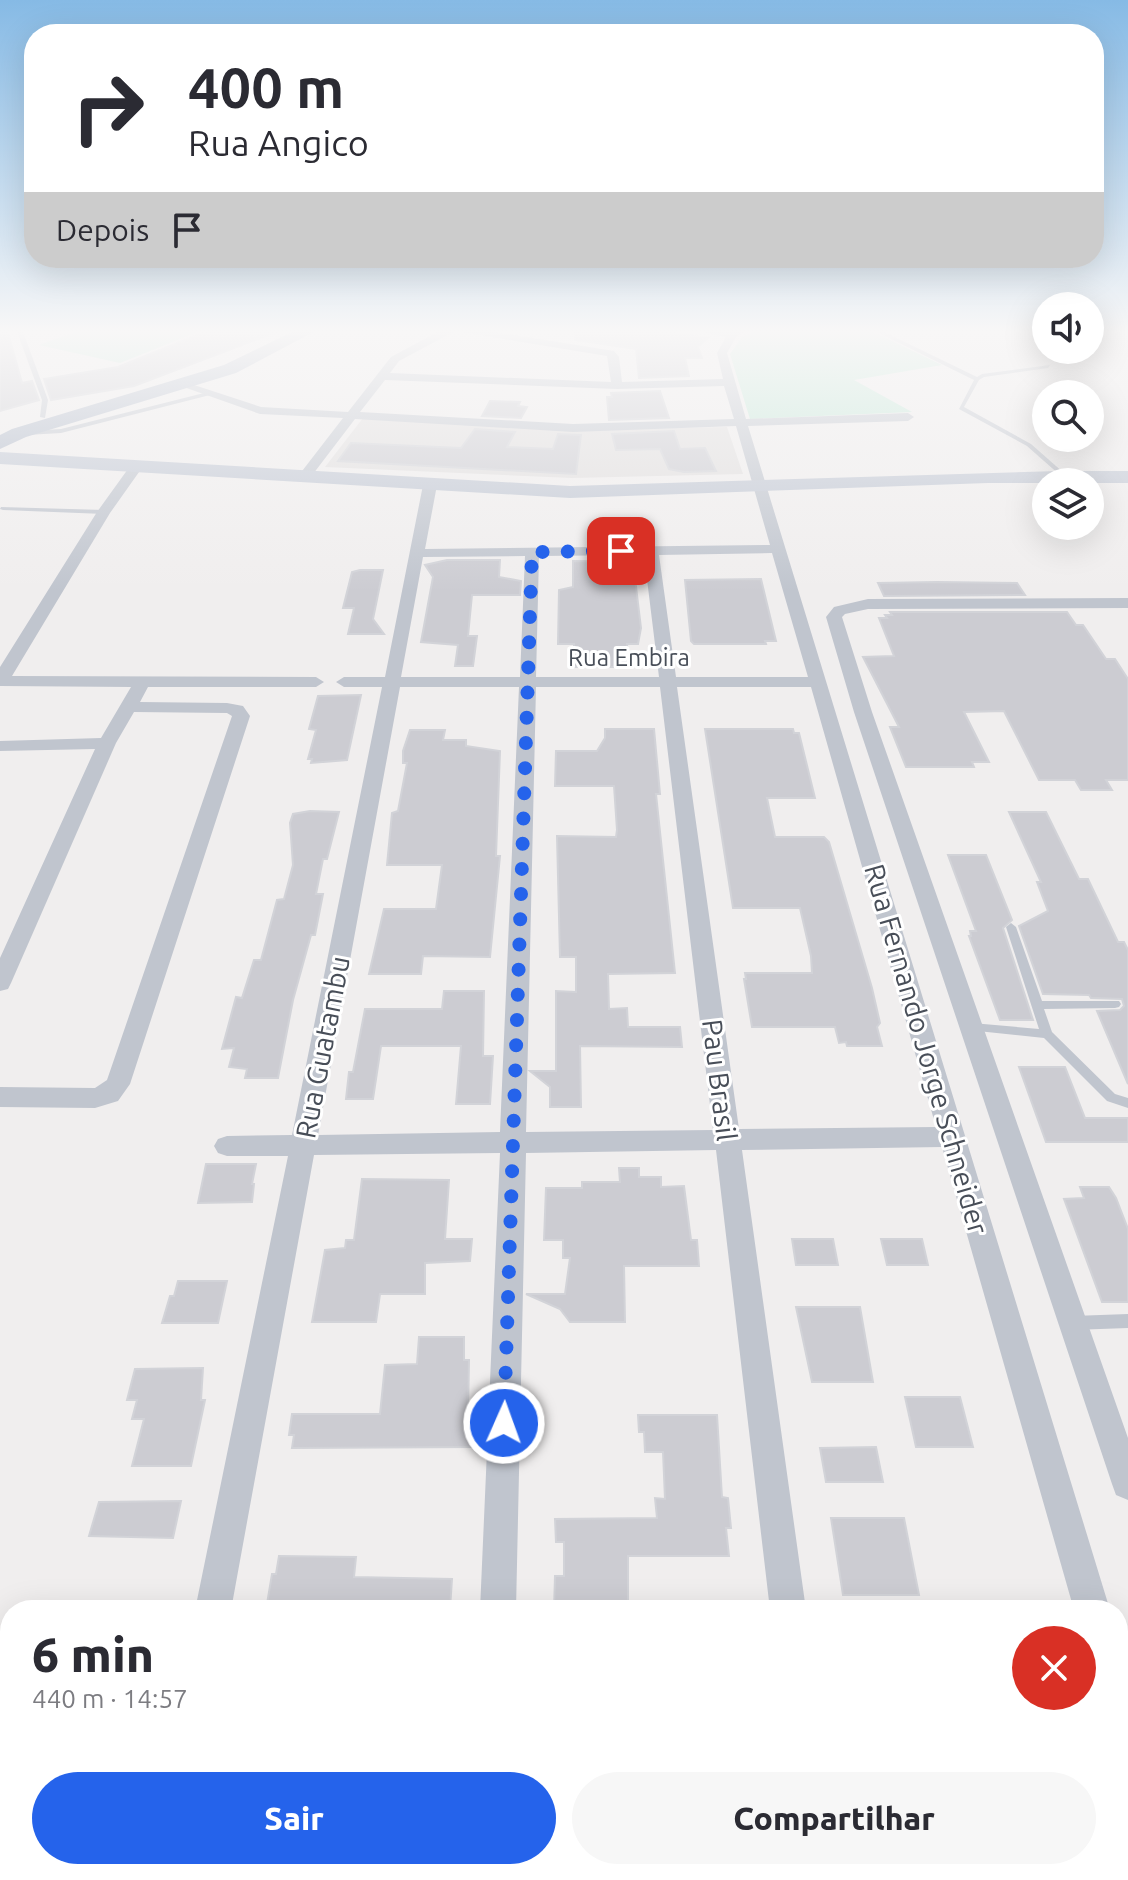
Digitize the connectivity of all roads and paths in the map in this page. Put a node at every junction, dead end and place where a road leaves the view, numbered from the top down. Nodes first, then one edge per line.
1 (349, 416) edge
2 (43, 417) edge
3 (61, 417) edge
4 (106, 417) edge
5 (363, 417) edge
6 (740, 417) edge
7 (908, 417) dead end
8 (977, 417) edge
9 (742, 424) junction
10 (9, 430) edge
11 (0, 443) edge
12 (0, 458) edge
13 (0, 467) edge
14 (1055, 468) edge
15 (134, 470) junction
16 (305, 475) junction
17 (1032, 476) edge
18 (1104, 476) edge
19 (1128, 477) edge
20 (350, 482) junction
21 (430, 485) junction
22 (761, 487) junction
23 (3, 508) dead end
24 (104, 512) junction
25 (779, 549) junction
26 (651, 550) junction
27 (532, 552) junction
28 (417, 553) junction
29 (1128, 603) edge
30 (0, 681) edge
31 (392, 681) junction
32 (528, 681) junction
33 (316, 682) dead end
34 (344, 682) dead end
35 (668, 682) junction
36 (819, 682) junction
37 (142, 683) junction
38 (130, 707) junction
39 (107, 743) junction
40 (0, 746) edge
41 (1011, 927) dead end
42 (0, 983) edge
43 (1115, 1004) dead end
44 (1039, 1005) junction
45 (972, 1027) junction
46 (1047, 1034) junction
47 (0, 1097) edge
48 (1128, 1103) edge
49 (953, 1137) junction
50 (727, 1140) junction
51 (513, 1142) junction
52 (303, 1145) junction
53 (227, 1146) dead end
54 (1128, 1321) edge
55 (1073, 1323) junction
56 (1128, 1484) edge
57 (215, 1600) edge
58 (498, 1600) edge
59 (787, 1600) edge
60 (1089, 1600) edge

1 - 16 street
2 - 10 main road
3 - 10 main road
4 - 10 lane
5 - 9 street
6 - 9 street, Rua Fernando Jorge Schneider
7 - 9 street
8 - 14 lane
9 - 22 street, Rua Fernando Jorge Schneider
10 - 11 main road
12 - 15 main road
13 - 15 main road
15 - 16 main road
15 - 20 main road
15 - 24 street
16 - 20 main road
17 - 22 main road
18 - 19 main road
20 - 21 main road
21 - 22 main road
21 - 28 street, Rua Guatambu
22 - 25 street, Rua Fernando Jorge Schneider
23 - 24 lane
24 - 30 street
25 - 26 street
25 - 36 street, Rua Fernando Jorge Schneider
26 - 27 street
26 - 35 street, Pau Brasil
27 - 28 street
27 - 32 street
28 - 31 street, Rua Guatambu
29 - 45 street
30 - 37 street
31 - 32 street, Rua Embira
31 - 34 street, Rua Embira
31 - 52 street, Rua Guatambu
32 - 35 street, Rua Embira
32 - 51 street
33 - 37 street
35 - 36 street, Rua Embira
35 - 50 street, Pau Brasil
36 - 49 street, Rua Fernando Jorge Schneider
37 - 38 street
38 - 39 street
38 - 47 street
39 - 40 street
39 - 42 street
41 - 44 lane
43 - 44 lane
44 - 46 lane
45 - 46 lane
45 - 55 street
46 - 48 lane
49 - 50 street
49 - 60 street, Rua Fernando Jorge Schneider
50 - 51 street
50 - 59 street, Pau Brasil
51 - 52 street
51 - 58 street
52 - 53 street
52 - 57 street, Rua Guatambu
54 - 55 lane
55 - 56 street

